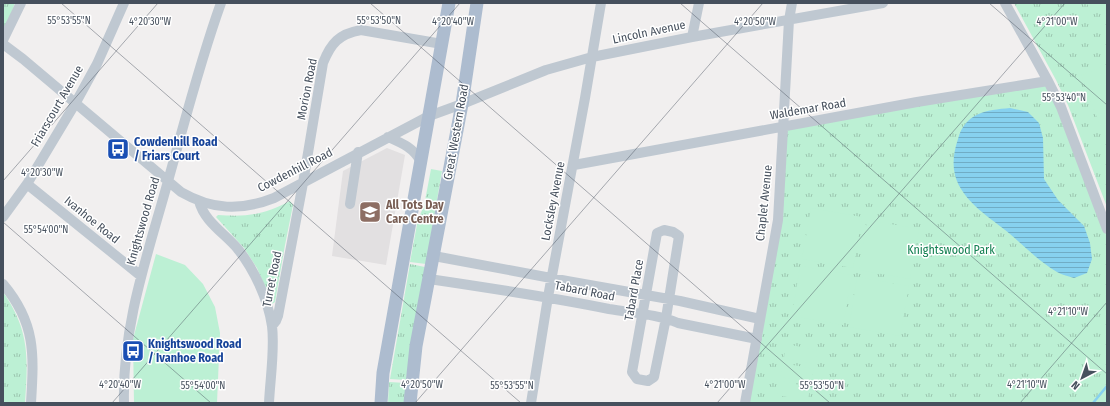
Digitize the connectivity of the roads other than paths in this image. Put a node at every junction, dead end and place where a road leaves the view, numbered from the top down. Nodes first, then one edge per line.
1 (21, 3) edge
2 (124, 3) edge
3 (221, 3) edge
4 (448, 3) edge
5 (478, 3) edge
6 (601, 3) edge
7 (699, 3) edge
8 (792, 3) edge
9 (883, 3) edge
10 (1005, 3) edge
11 (789, 20) junction
12 (692, 37) junction
13 (3, 40) edge
14 (3, 44) edge
15 (442, 44) junction
16 (592, 57) junction
17 (1048, 81) junction
18 (75, 104) junction
19 (462, 104) junction
20 (429, 116) junction
21 (783, 126) junction
22 (388, 137) junction
23 (358, 152) junction
24 (421, 162) junction
25 (574, 165) junction
26 (168, 181) junction
27 (303, 183) junction
28 (27, 184) junction
29 (199, 201) junction
30 (350, 204) dead end
31 (1104, 210) edge
32 (3, 217) edge
33 (1107, 230) edge
34 (434, 256) junction
35 (141, 276) junction
36 (552, 278) junction
37 (429, 279) junction
38 (3, 284) edge
39 (646, 295) junction
40 (548, 297) junction
41 (668, 299) junction
42 (642, 315) junction
43 (666, 318) junction
44 (760, 319) junction
45 (272, 326) junction
46 (757, 339) junction
47 (31, 403) edge
48 (124, 403) edge
49 (268, 403) edge
50 (381, 403) edge
51 (410, 403) edge
52 (531, 403) edge
53 (745, 403) edge

1 - 13 street
2 - 18 street, Friarscourt Avenue
3 - 26 street, Knightswood Road
4 - 15 main road
5 - 19 main road, Great Western Road
6 - 16 street, Locksley Avenue
7 - 12 street
8 - 11 street, Chaplet Avenue
9 - 11 street, Lincoln Avenue
10 - 17 street
11 - 12 street, Lincoln Avenue
11 - 21 street, Chaplet Avenue
12 - 16 street, Lincoln Avenue
14 - 18 street, Cowdenhill Road
15 - 20 main road
15 - 27 street, Morion Road
16 - 19 street, Lincoln Avenue
16 - 25 street, Locksley Avenue
17 - 21 street, Waldemar Road
17 - 31 street
18 - 26 street, Cowdenhill Road
18 - 28 street, Friarscourt Avenue
19 - 20 street, Lincoln Avenue
19 - 34 main road, Great Western Road
20 - 22 street, Cowdenhill Road
20 - 24 main road
21 - 25 street, Waldemar Road
21 - 44 street, Chaplet Avenue
22 - 23 street, Cowdenhill Road
22 - 24 street
23 - 27 street, Cowdenhill Road
23 - 30 street
24 - 50 main road
25 - 36 street, Locksley Avenue
26 - 29 street, Cowdenhill Road
26 - 35 street, Knightswood Road
27 - 29 street, Cowdenhill Road
27 - 45 street, Turret Road
28 - 32 street, Friarscourt Avenue
28 - 35 street, Ivanhoe Road
29 - 45 street
31 - 33 street
34 - 36 street, Tabard Road
34 - 37 main road, Great Western Road
35 - 48 street, Knightswood Road
36 - 39 street, Tabard Road
36 - 40 street, Locksley Avenue
37 - 40 street, Tabard Road
37 - 51 main road, Great Western Road
38 - 47 street
39 - 41 street, Tabard Road
39 - 41 street, Tabard Place
39 - 42 street, Tabard Place
40 - 42 street, Tabard Road
40 - 52 street, Locksley Avenue
41 - 43 street, Tabard Place
41 - 44 street, Tabard Road
42 - 43 street, Tabard Road
42 - 43 street, Tabard Place
43 - 46 street, Tabard Road
44 - 46 street, Chaplet Avenue
45 - 49 street, Turret Road
46 - 53 street, Chaplet Avenue

